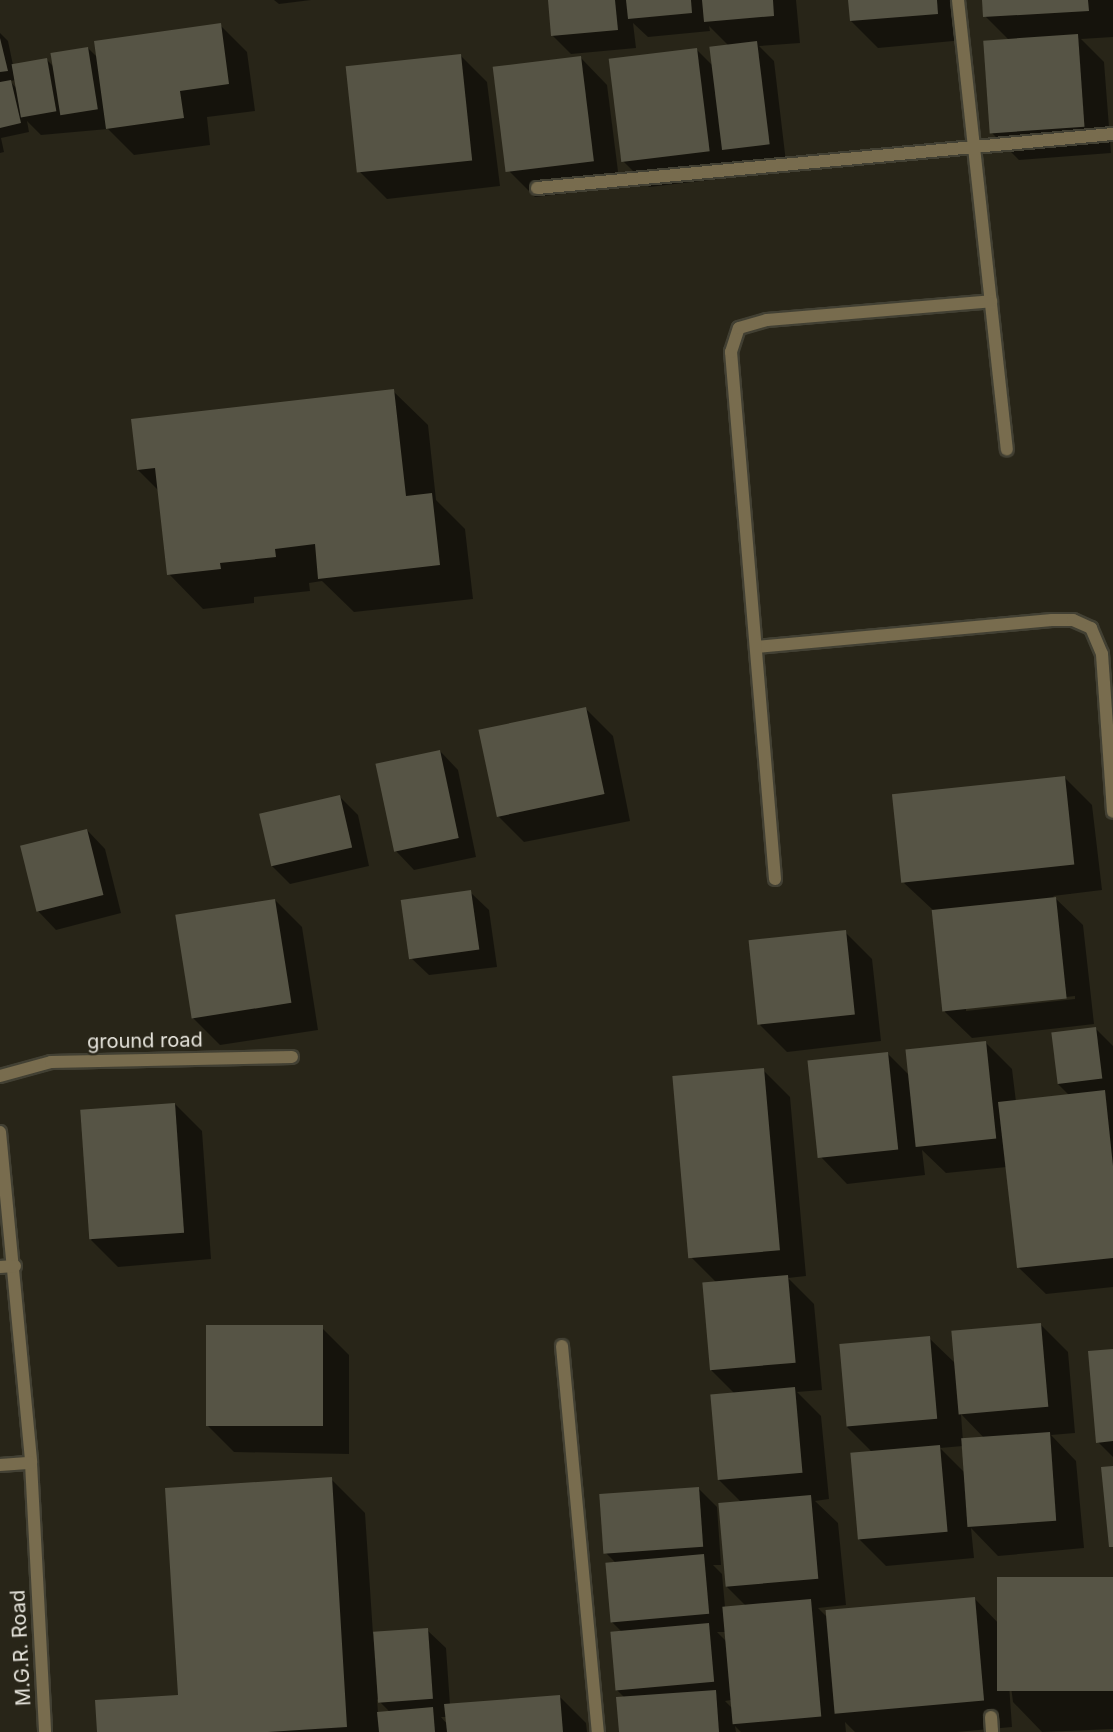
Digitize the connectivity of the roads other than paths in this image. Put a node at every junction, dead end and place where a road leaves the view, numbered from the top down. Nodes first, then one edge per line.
1 (958, 0) edge
2 (1113, 134) edge
3 (974, 146) junction
4 (537, 188) dead end
5 (991, 301) junction
6 (1007, 449) dead end
7 (756, 648) junction
8 (1113, 812) edge
9 (775, 879) dead end
10 (292, 1057) dead end
11 (0, 1076) edge
12 (0, 1132) edge
13 (15, 1266) junction
14 (0, 1267) edge
15 (562, 1346) dead end
16 (31, 1462) junction
17 (0, 1465) edge
18 (991, 1717) dead end
19 (45, 1732) edge
20 (598, 1732) edge
21 (992, 1732) edge

1 - 3 street
2 - 3 street
3 - 4 street
3 - 5 street
5 - 6 street
5 - 7 street
7 - 8 street
7 - 9 street
10 - 11 street, ground road
12 - 13 street, M.G.R. Road
13 - 14 street
13 - 16 street, M.G.R. Road
15 - 20 street
16 - 17 street
16 - 19 street, M.G.R. Road
18 - 21 street

